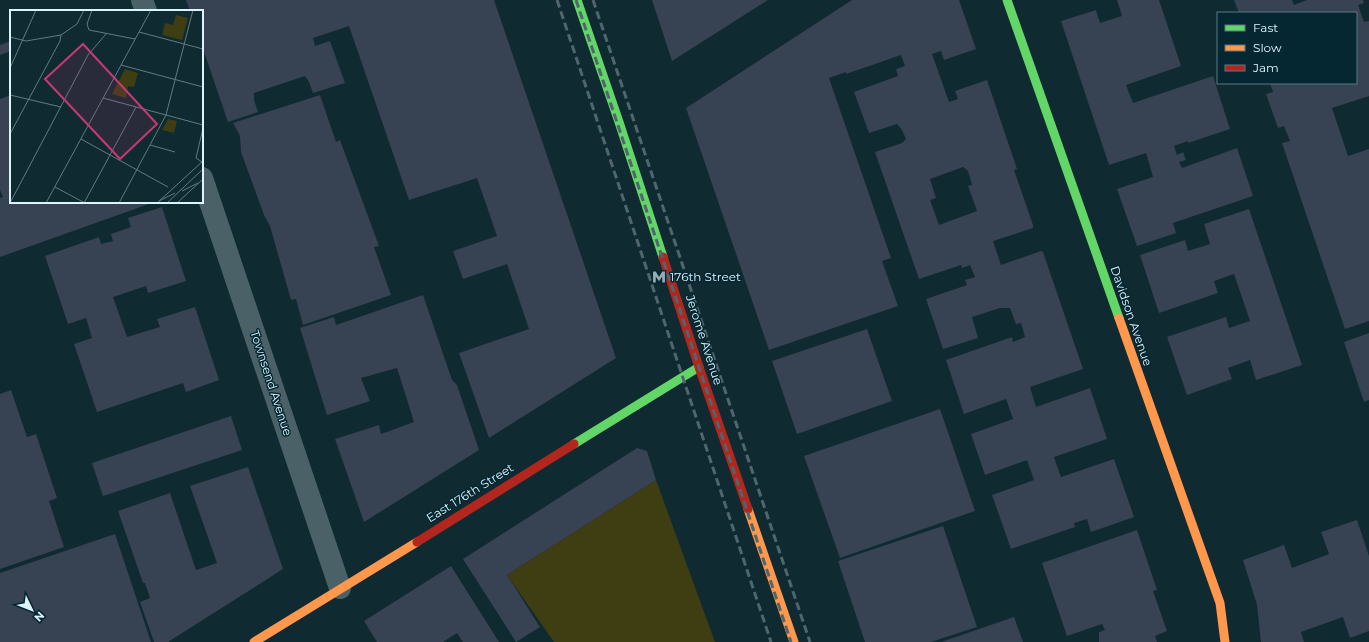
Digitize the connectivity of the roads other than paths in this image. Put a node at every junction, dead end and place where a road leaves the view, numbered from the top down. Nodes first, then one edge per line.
1 (142, 0) edge
2 (577, 0) edge
3 (1007, 0) edge
4 (146, 10) edge
5 (203, 181) edge
6 (699, 367) junction
7 (340, 588) junction
8 (254, 642) edge
9 (794, 642) edge
10 (1224, 642) edge

1 - 4 street
2 - 6 street, Jerome Avenue
3 - 10 street, Davidson Avenue
5 - 7 street, Townsend Avenue
6 - 7 street, East 176th Street
6 - 9 street, Jerome Avenue
7 - 8 street, East 176th Street

